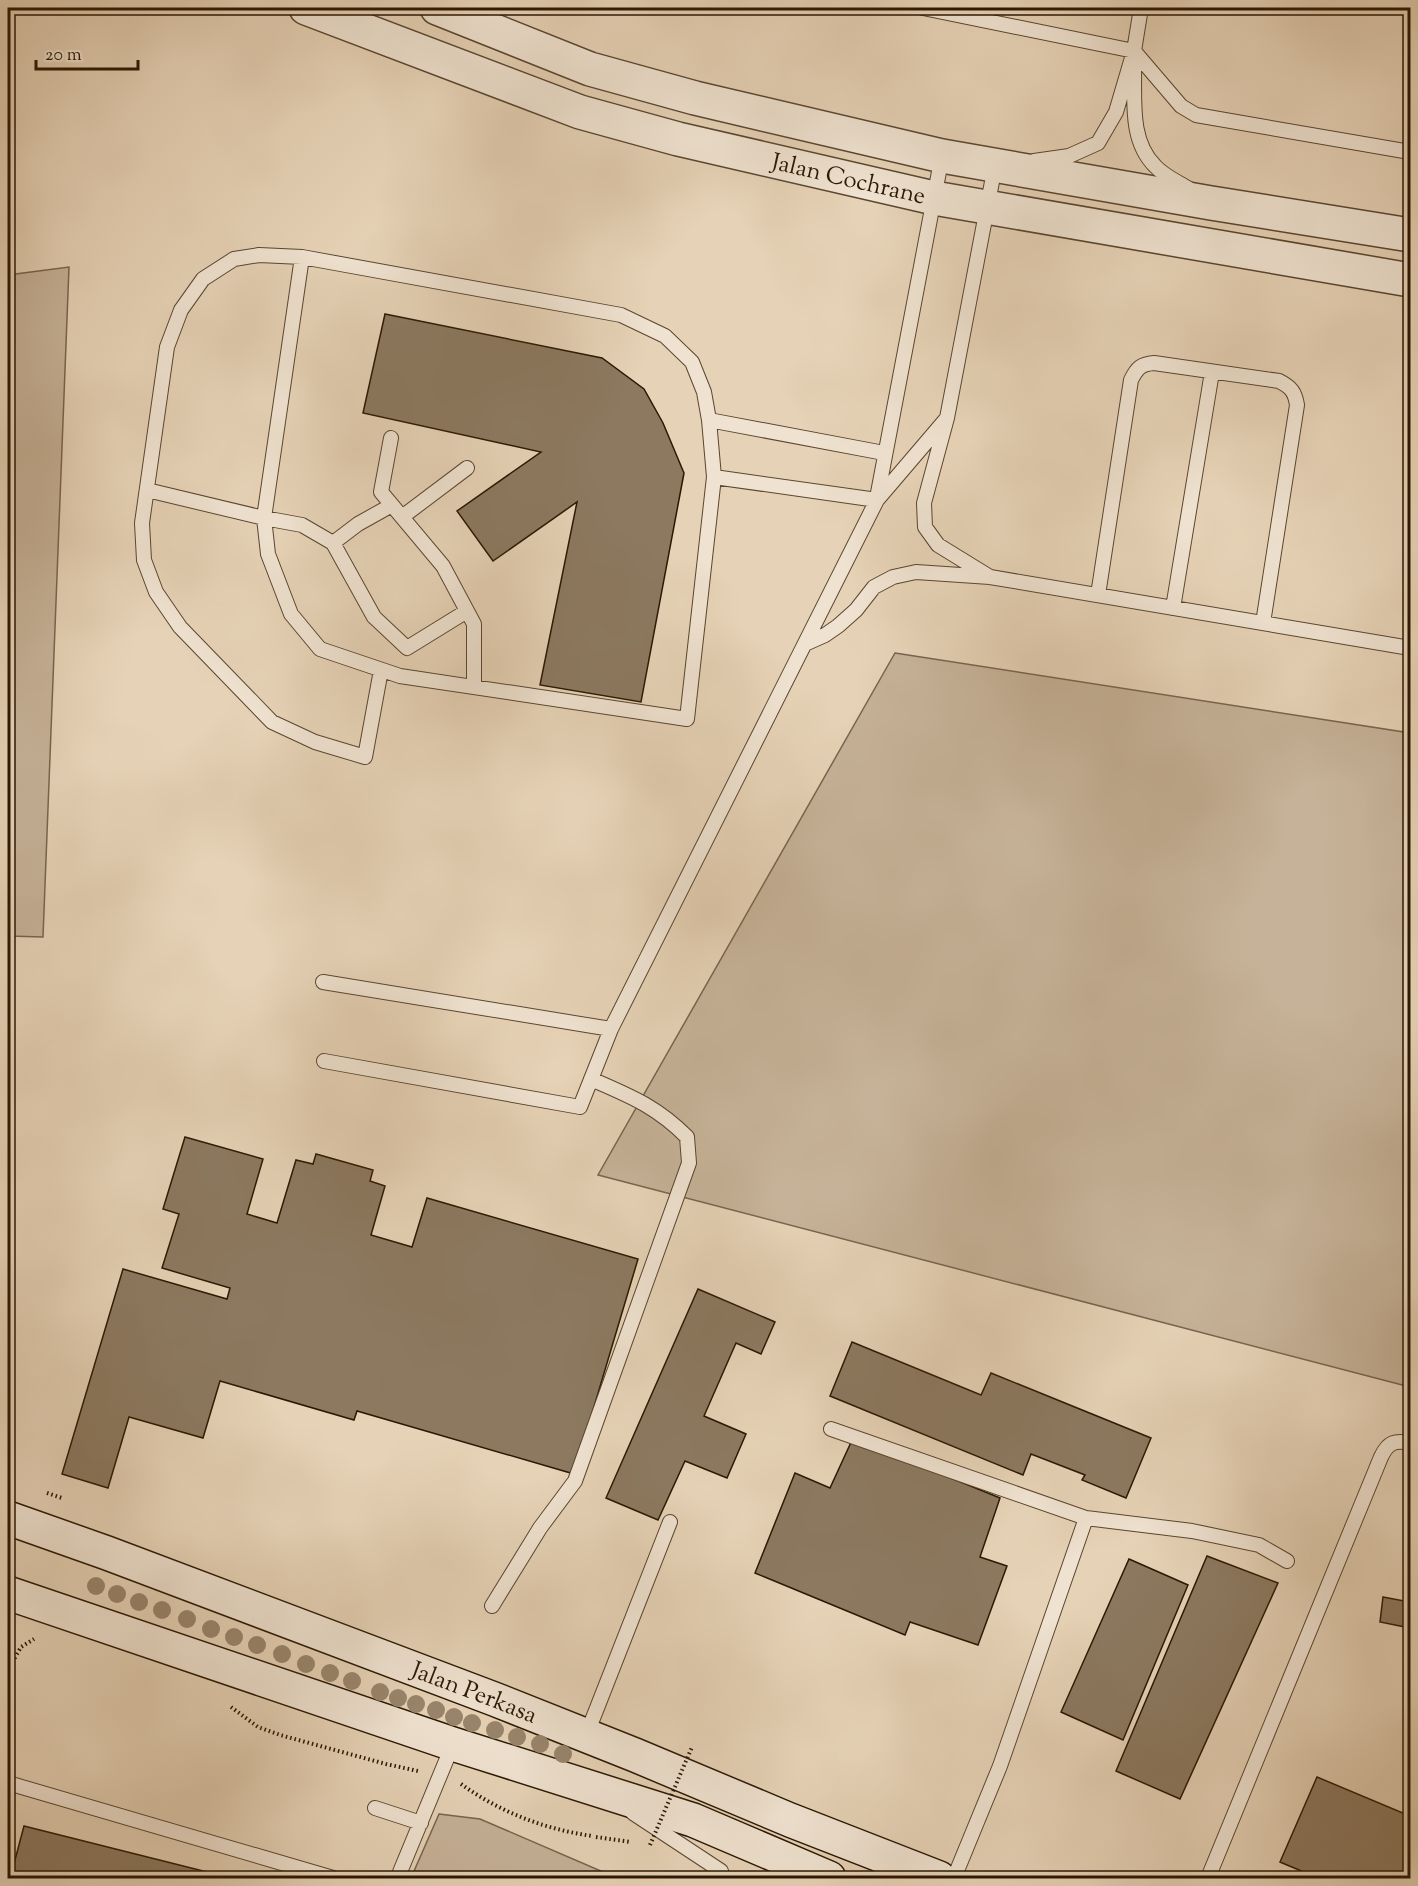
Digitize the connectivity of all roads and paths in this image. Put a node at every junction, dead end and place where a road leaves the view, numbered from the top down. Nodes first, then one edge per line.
1 (306, 8) edge
2 (437, 8) edge
3 (923, 8) edge
4 (1141, 8) edge
5 (1134, 51) junction
6 (1410, 152) edge
7 (942, 156) junction
8 (995, 166) junction
9 (934, 198) junction
10 (1211, 203) junction
11 (987, 209) junction
12 (1410, 235) edge
13 (302, 257) junction
14 (1410, 280) edge
15 (1212, 372) junction
16 (946, 418) junction
17 (709, 420) junction
18 (391, 438) dead end
19 (885, 453) junction
20 (467, 468) dead end
21 (714, 477) junction
22 (147, 490) junction
23 (877, 500) junction
24 (392, 505) junction
25 (264, 518) junction
26 (402, 518) junction
27 (333, 543) junction
28 (990, 577) junction
29 (1098, 595) junction
30 (1173, 608) junction
31 (467, 611) junction
32 (1263, 623) junction
33 (807, 643) junction
34 (1410, 648) edge
35 (381, 670) junction
36 (474, 687) junction
37 (323, 982) dead end
38 (611, 1029) junction
39 (324, 1061) dead end
40 (591, 1079) junction
41 (831, 1429) dead end
42 (1410, 1443) edge
43 (8, 1518) edge
44 (1086, 1518) junction
45 (670, 1522) dead end
46 (1287, 1562) dead end
47 (8, 1593) edge
48 (492, 1606) dead end
49 (586, 1736) junction
50 (453, 1744) junction
51 (692, 1747) dead end
52 (8, 1783) edge
53 (460, 1783) dead end
54 (605, 1793) junction
55 (375, 1808) dead end
56 (421, 1823) junction
57 (721, 1871) dead end
58 (400, 1872) dead end
59 (333, 1878) edge
60 (829, 1878) edge
61 (939, 1878) edge
62 (954, 1878) edge
63 (1208, 1878) edge

1 - 9 street, Jalan Cochrane
2 - 7 street, Jalan Cochrane
3 - 5 lane
4 - 5 lane
5 - 6 lane
5 - 8 lane
5 - 10 lane
7 - 8 street, Jalan Cochrane
7 - 9 lane
8 - 10 street, Jalan Cochrane
8 - 11 lane
9 - 11 street, Jalan Cochrane
9 - 19 lane
10 - 12 street, Jalan Cochrane
11 - 14 street, Jalan Cochrane
11 - 16 lane
13 - 17 lane
13 - 22 lane
13 - 25 lane
15 - 29 lane
15 - 30 lane
15 - 32 lane
16 - 23 lane
16 - 28 lane
17 - 19 lane
17 - 21 lane
18 - 24 lane
19 - 23 lane
20 - 26 lane
21 - 23 lane
21 - 36 lane
22 - 25 lane
22 - 35 lane
23 - 33 lane
24 - 26 lane
24 - 27 lane
25 - 27 lane
25 - 35 lane
26 - 31 lane
27 - 31 lane
28 - 29 lane
28 - 33 lane
29 - 30 lane
30 - 32 lane
31 - 36 lane
32 - 34 lane
33 - 38 lane
35 - 36 lane
37 - 38 lane
38 - 40 lane
39 - 40 lane
40 - 48 lane
41 - 44 lane
42 - 63 lane
43 - 49 street, Jalan Perkasa
44 - 46 lane
44 - 62 lane
45 - 49 lane
47 - 50 street
49 - 61 street, Jalan Perkasa
50 - 54 street
50 - 56 lane
51 - 53 path, bridge
52 - 59 lane
54 - 57 lane
54 - 60 street
55 - 56 lane
56 - 58 lane

